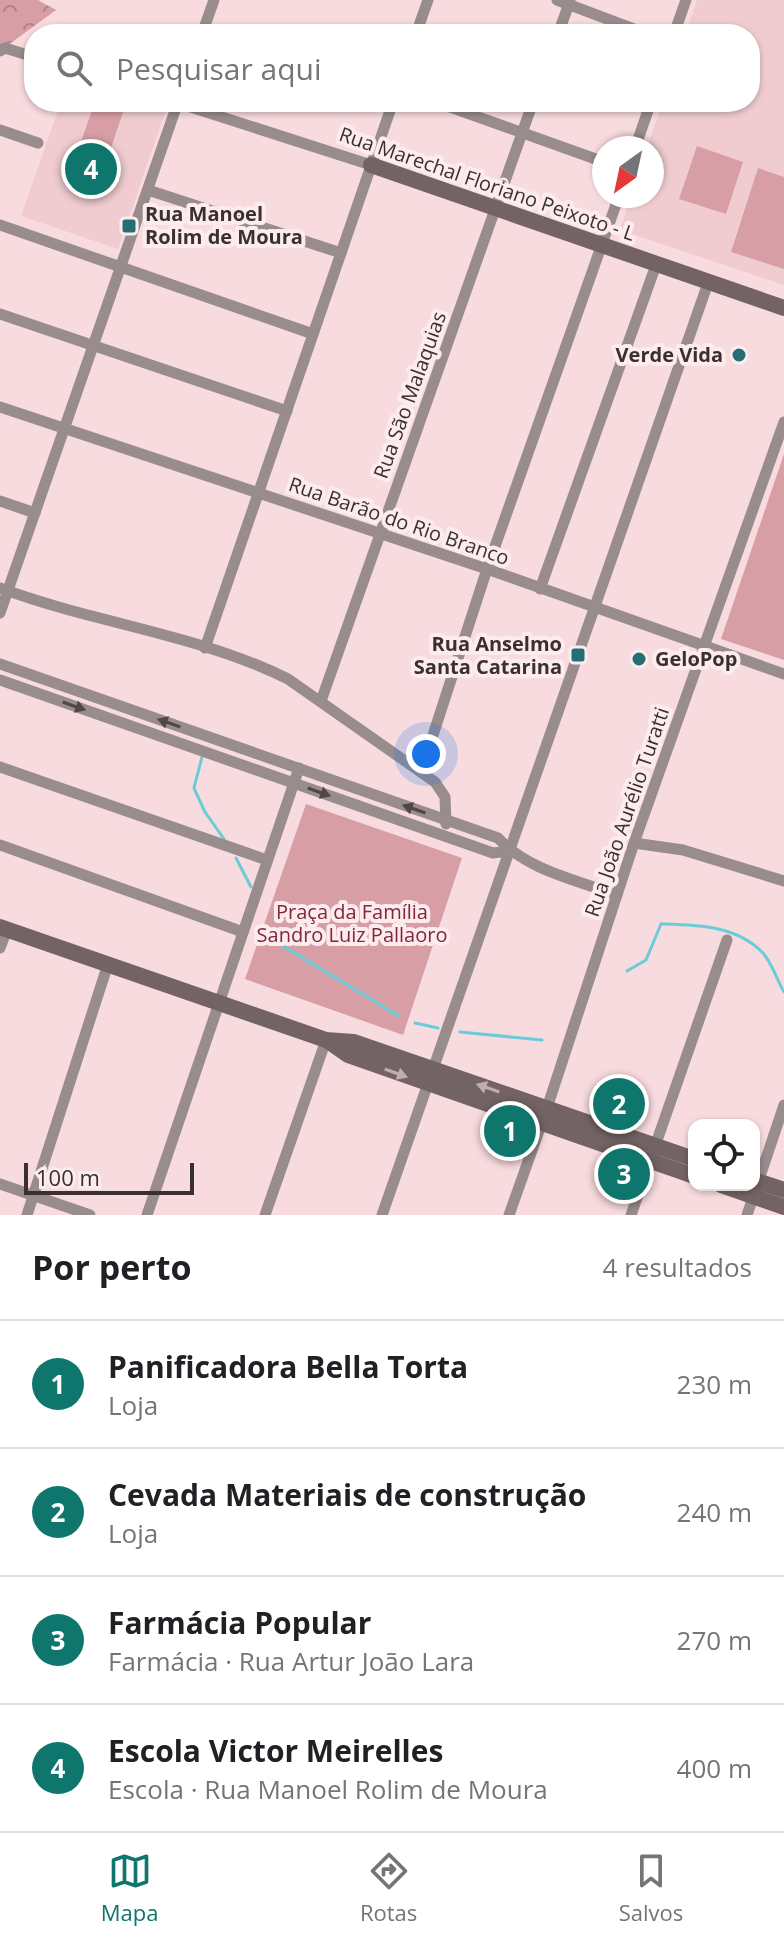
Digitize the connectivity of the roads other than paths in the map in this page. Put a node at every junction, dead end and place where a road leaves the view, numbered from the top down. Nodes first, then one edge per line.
1 (214, 0) edge
2 (428, 0) edge
3 (686, 0) edge
4 (565, 1) edge
5 (206, 24) edge
6 (419, 24) edge
7 (560, 24) edge
8 (622, 24) edge
9 (678, 24) edge
10 (3, 49) edge
11 (24, 54) edge
12 (174, 112) edge
13 (208, 112) edge
14 (390, 112) edge
15 (465, 112) edge
16 (529, 112) edge
17 (648, 112) edge
18 (0, 130) edge
19 (522, 132) junction
20 (639, 136) edge
21 (38, 143) dead end
22 (592, 158) edge
23 (371, 165) junction
24 (148, 190) junction
25 (496, 208) junction
26 (615, 208) edge
27 (0, 225) edge
28 (602, 246) junction
29 (341, 253) junction
30 (656, 265) junction
31 (121, 266) junction
32 (708, 283) junction
33 (784, 308) edge
34 (0, 314) edge
35 (313, 334) junction
36 (93, 346) junction
37 (0, 407) edge
38 (287, 411) junction
39 (784, 422) edge
40 (64, 428) junction
41 (259, 492) junction
42 (0, 501) edge
43 (35, 513) junction
44 (380, 533) junction
45 (487, 569) junction
46 (540, 589) junction
47 (4, 590) edge
48 (594, 609) junction
49 (0, 613) edge
50 (704, 647) junction
51 (205, 648) junction
52 (0, 664) edge
53 (784, 674) edge
54 (0, 680) edge
55 (321, 701) junction
56 (0, 767) edge
57 (299, 768) junction
58 (421, 772) junction
59 (294, 783) junction
60 (447, 820) junction
61 (443, 836) junction
62 (634, 843) junction
63 (0, 845) edge
64 (510, 851) junction
65 (267, 860) junction
66 (784, 881) edge
67 (617, 895) junction
68 (4, 928) edge
69 (243, 932) junction
70 (727, 940) dead end
71 (0, 948) edge
72 (108, 964) junction
73 (219, 1003) junction
74 (326, 1040) junction
75 (430, 1077) junction
76 (784, 1105) edge
77 (545, 1116) junction
78 (653, 1153) junction
79 (688, 1158) edge
80 (760, 1172) edge
81 (688, 1173) edge
82 (0, 1184) edge
83 (760, 1187) edge
84 (760, 1190) edge
85 (784, 1190) edge
86 (754, 1191) edge
87 (33, 1195) junction
88 (784, 1207) edge
89 (27, 1215) edge
90 (90, 1215) edge
91 (147, 1215) edge
92 (265, 1215) edge
93 (382, 1215) edge
94 (509, 1215) edge
95 (631, 1215) edge
96 (747, 1215) edge

1 - 5 street
2 - 6 street
3 - 9 street
4 - 7 street
4 - 8 street
10 - 11 street
12 - 24 street
13 - 23 street, Rua Marechal Floriano Peixoto - L
14 - 23 street
15 - 19 street
16 - 19 street, Rua São Malaquias
17 - 20 street
18 - 21 street
19 - 22 street
19 - 25 street, Rua São Malaquias
23 - 25 street, Rua Marechal Floriano Peixoto - L
23 - 29 street
24 - 29 street
24 - 31 street
25 - 28 street, Rua Marechal Floriano Peixoto - L
25 - 44 street, Rua São Malaquias
26 - 28 street
27 - 31 street
28 - 30 street, Rua Marechal Floriano Peixoto - L
28 - 45 street
29 - 35 street
30 - 32 street, Rua Marechal Floriano Peixoto - L
30 - 46 street
31 - 35 street
31 - 36 street
32 - 33 street, Rua Marechal Floriano Peixoto - L
32 - 48 street
34 - 36 street
35 - 38 street
36 - 38 street
36 - 40 street
37 - 40 street, Rua Barão do Rio Branco
38 - 41 street
39 - 50 street, Rua João Aurélio Turatti
40 - 41 street, Rua Barão do Rio Branco
40 - 43 street
41 - 44 street, Rua Barão do Rio Branco
41 - 51 street
42 - 43 street
43 - 47 street
44 - 45 street, Rua Barão do Rio Branco
44 - 55 street, Rua São Malaquias
45 - 46 street, Rua Barão do Rio Branco
45 - 58 street
46 - 48 street, Rua Barão do Rio Branco
47 - 49 street
47 - 51 street
48 - 50 street, Rua Barão do Rio Branco
48 - 64 street
50 - 53 street, Rua Barão do Rio Branco
50 - 62 street, Rua João Aurélio Turatti
51 - 55 street
57 -> 52 street
54 -> 59 street
55 - 58 street
56 - 65 street
57 - 59 street
60 -> 57 street
58 - 60 street
59 -> 61 street
59 - 65 street
60 - 61 street
60 - 64 street
61 - 64 street
62 - 66 street
62 - 67 street, Rua João Aurélio Turatti
63 - 69 street
64 - 67 street
64 - 75 street
65 - 69 street
67 - 77 street, Rua João Aurélio Turatti
68 - 71 street
68 - 72 street
69 - 73 street
70 - 78 street
72 - 73 street
72 - 87 street
73 - 74 street
73 - 91 street
74 - 75 street
74 - 92 street
75 - 77 street
75 - 93 street
76 - 80 street
77 - 78 street
77 - 94 street, Rua João Aurélio Turatti
78 - 79 street
78 - 81 street
78 - 95 street
82 - 87 street
83 - 85 street
84 - 88 street
86 - 96 street
87 - 89 street
87 - 90 street

